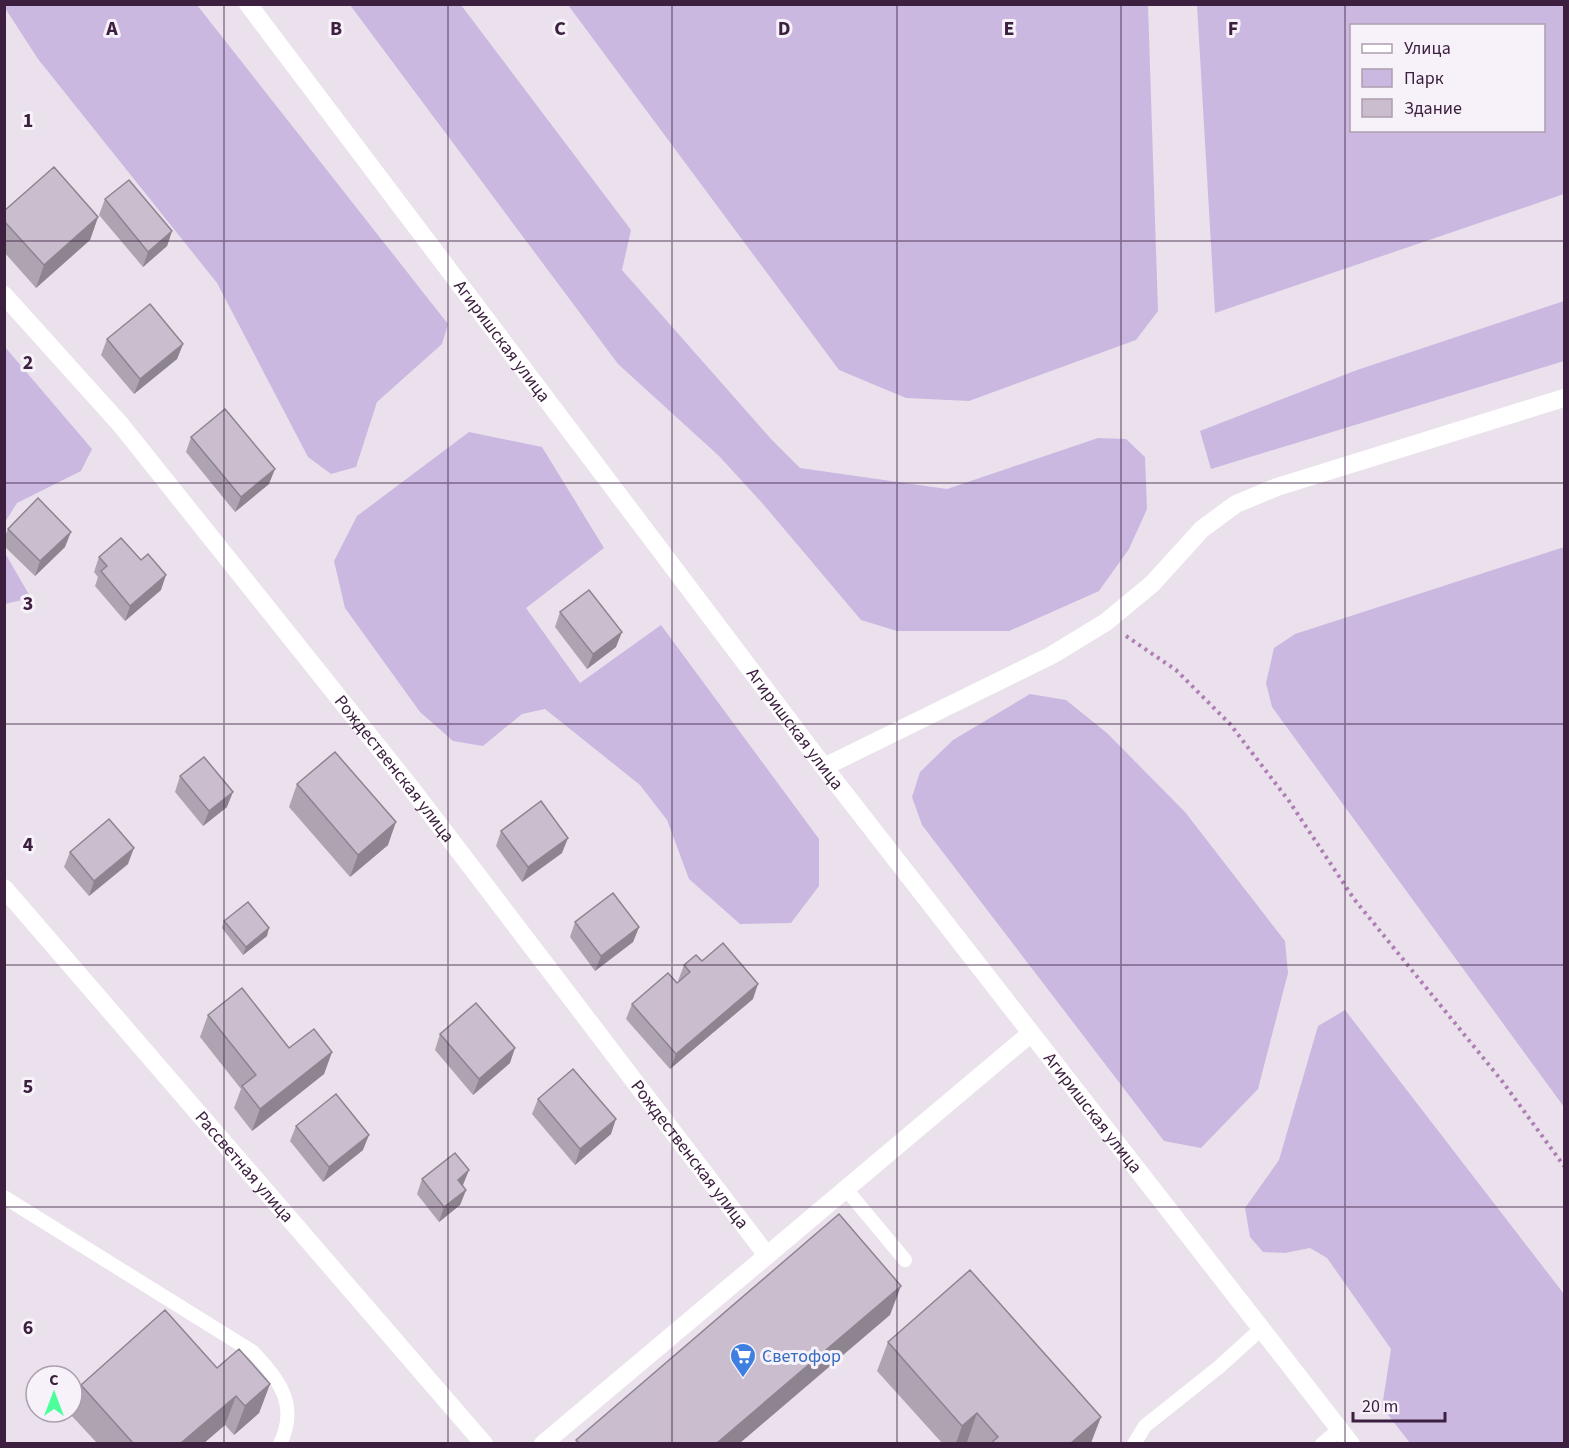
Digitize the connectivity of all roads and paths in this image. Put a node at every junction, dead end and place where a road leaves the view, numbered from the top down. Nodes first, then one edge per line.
1 (248, 4) edge
2 (4, 295) edge
3 (1564, 398) edge
4 (1106, 622) junction
5 (824, 767) junction
6 (4, 888) edge
7 (1030, 1034) junction
8 (1564, 1166) edge
9 (845, 1188) junction
10 (4, 1197) edge
11 (765, 1254) junction
12 (905, 1260) dead end
13 (1262, 1329) junction
14 (1345, 1436) edge
15 (280, 1443) edge
16 (484, 1443) edge
17 (543, 1443) edge
18 (1134, 1443) edge
19 (1322, 1443) edge

1 - 5 street, Агиришская улица
2 - 11 street, Рождественская улица
3 - 4 street
4 - 5 street
4 - 8 path
5 - 7 street, Агиришская улица
6 - 16 street, Рассветная улица
7 - 9 street
7 - 13 street, Агиришская улица
9 - 11 street
9 - 12 lane
10 - 15 lane
11 - 17 street
13 - 14 street, Агиришская улица
13 - 18 lane
14 - 19 lane

